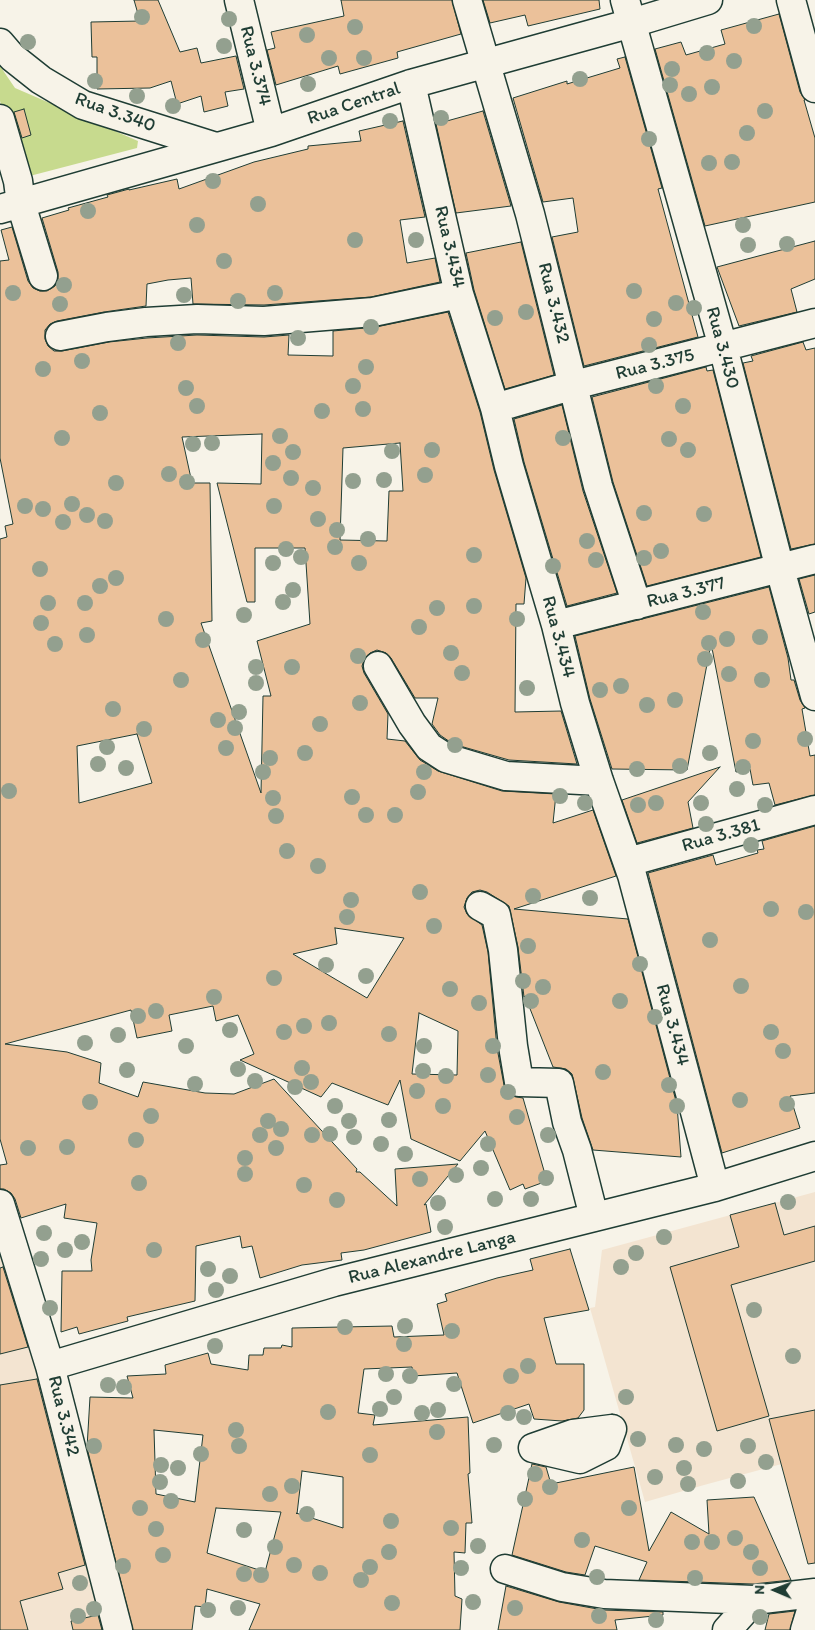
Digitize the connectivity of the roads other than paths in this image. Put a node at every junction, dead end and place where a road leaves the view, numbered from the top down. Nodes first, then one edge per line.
1 (239, 0) edge
2 (467, 0) edge
3 (708, 0) edge
4 (791, 0) edge
5 (629, 11) edge
6 (0, 42) edge
7 (486, 62) junction
8 (411, 84) junction
9 (815, 88) edge
10 (0, 119) edge
11 (272, 132) junction
12 (216, 147) junction
13 (10, 207) edge
14 (43, 276) dead end
15 (460, 294) junction
16 (815, 323) edge
17 (60, 336) dead end
18 (723, 347) junction
19 (574, 385) junction
20 (496, 408) junction
21 (815, 559) edge
22 (780, 569) junction
23 (638, 605) junction
24 (556, 625) junction
25 (378, 666) dead end
26 (815, 696) edge
27 (599, 781) junction
28 (815, 810) edge
29 (628, 862) junction
30 (480, 906) dead end
31 (815, 1156) edge
32 (714, 1187) junction
33 (0, 1204) edge
34 (594, 1217) junction
35 (50, 1366) junction
36 (505, 1568) dead end
37 (815, 1593) edge
38 (815, 1598) edge
39 (754, 1600) junction
40 (118, 1630) edge
41 (727, 1630) edge
42 (805, 1630) edge

1 - 11 street, Rua 3.374
2 - 7 street, Rua 3.432
3 - 5 street, Rua Central
4 - 9 street
5 - 7 street, Rua Central
5 - 18 street, Rua 3.430
6 - 12 street, Rua 3.340
7 - 8 street, Rua Central
7 - 19 street, Rua 3.432
8 - 11 street, Rua Central
8 - 15 street, Rua 3.434
10 - 13 street
11 - 12 street, Rua Central
12 - 13 street, Rua Central
13 - 14 street
15 - 17 street
15 - 20 street, Rua 3.434
16 - 18 street, Rua 3.375
18 - 19 street, Rua 3.375
18 - 22 street, Rua 3.430
19 - 20 street, Rua 3.375
19 - 23 street, Rua 3.432
20 - 24 street, Rua 3.434
21 - 22 street, Rua 3.377
22 - 23 street, Rua 3.377
22 - 26 street, Rua 3.430
23 - 24 street, Rua 3.377
24 - 27 street, Rua 3.434
25 - 27 street
27 - 29 street, Rua 3.434
28 - 29 street, Rua 3.381
29 - 32 street, Rua 3.434
30 - 34 street
31 - 32 street, Rua Alexandre Langa
32 - 34 street, Rua Alexandre Langa
33 - 35 street, Rua 3.342
34 - 35 street, Rua Alexandre Langa
35 - 40 street, Rua 3.342
36 - 39 street
37 - 39 street
38 - 42 street
39 - 41 street

